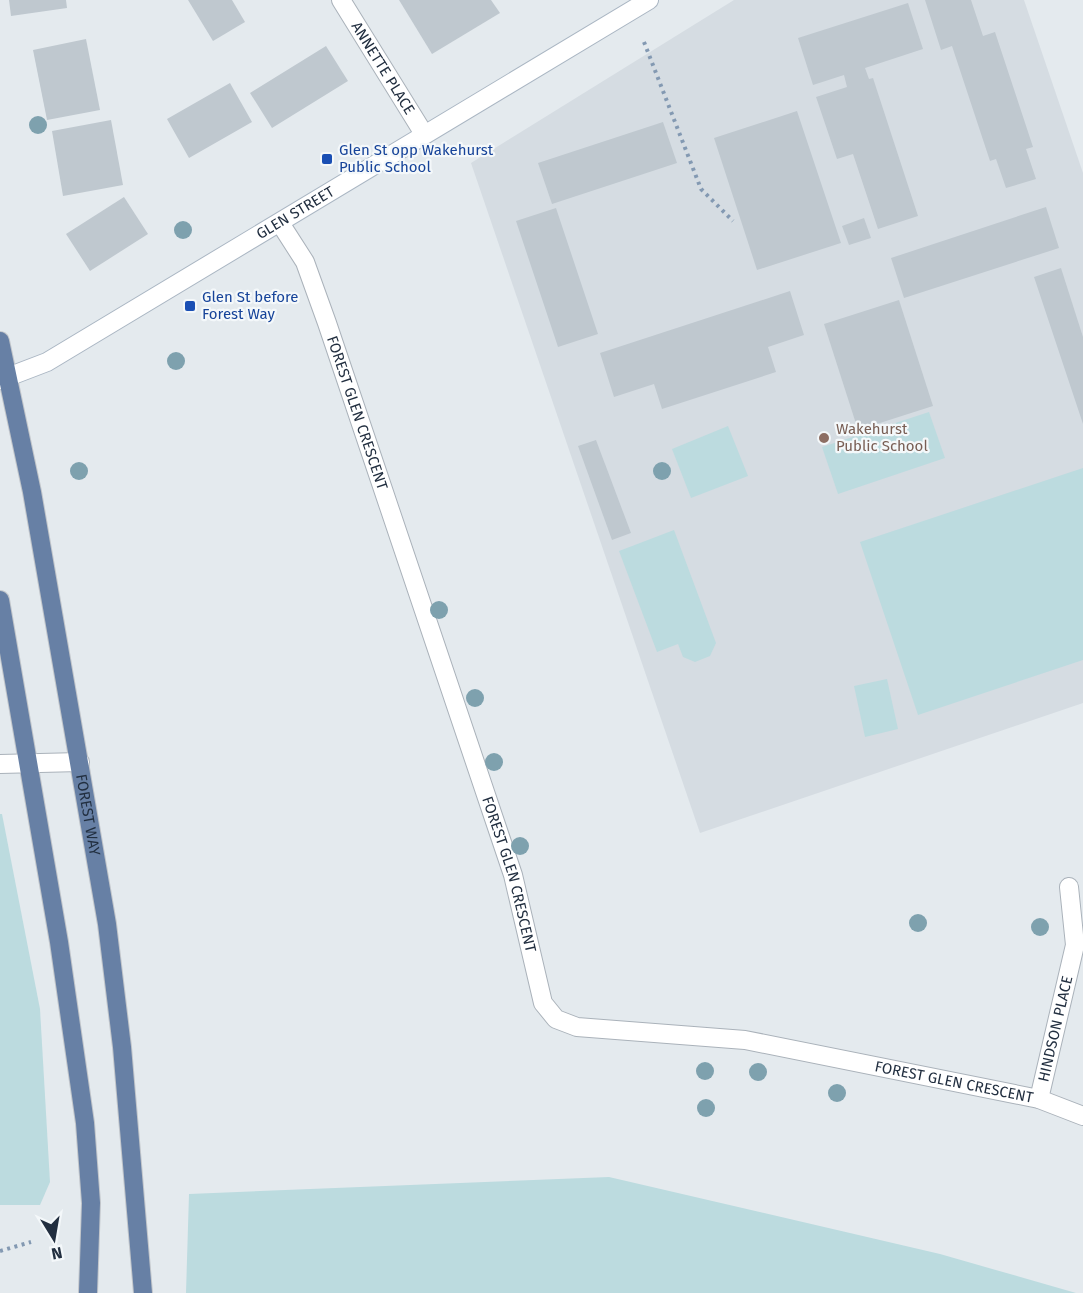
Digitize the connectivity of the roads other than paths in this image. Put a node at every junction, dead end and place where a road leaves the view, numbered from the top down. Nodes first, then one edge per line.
1 (341, 0) edge
2 (649, 0) edge
3 (424, 134) junction
4 (280, 223) junction
5 (0, 341) edge
6 (3, 379) edge
7 (0, 600) edge
8 (80, 762) junction
9 (29, 763) junction
10 (0, 764) edge
11 (1069, 887) dead end
12 (1039, 1099) junction
13 (1083, 1116) edge
14 (88, 1293) edge
15 (143, 1293) edge

1 - 3 street, ANNETTE PLACE
2 - 3 street, GLEN STREET
3 - 4 street, GLEN STREET
4 - 6 street, GLEN STREET
4 - 12 street, FOREST GLEN CRESCENT
5 - 6 main road, FOREST WAY
6 - 8 main road, FOREST WAY
7 - 9 main road
8 - 9 street
8 - 15 main road, FOREST WAY
9 - 10 street
9 - 14 main road
11 - 12 street, HINDSON PLACE
12 - 13 street, FOREST GLEN CRESCENT

